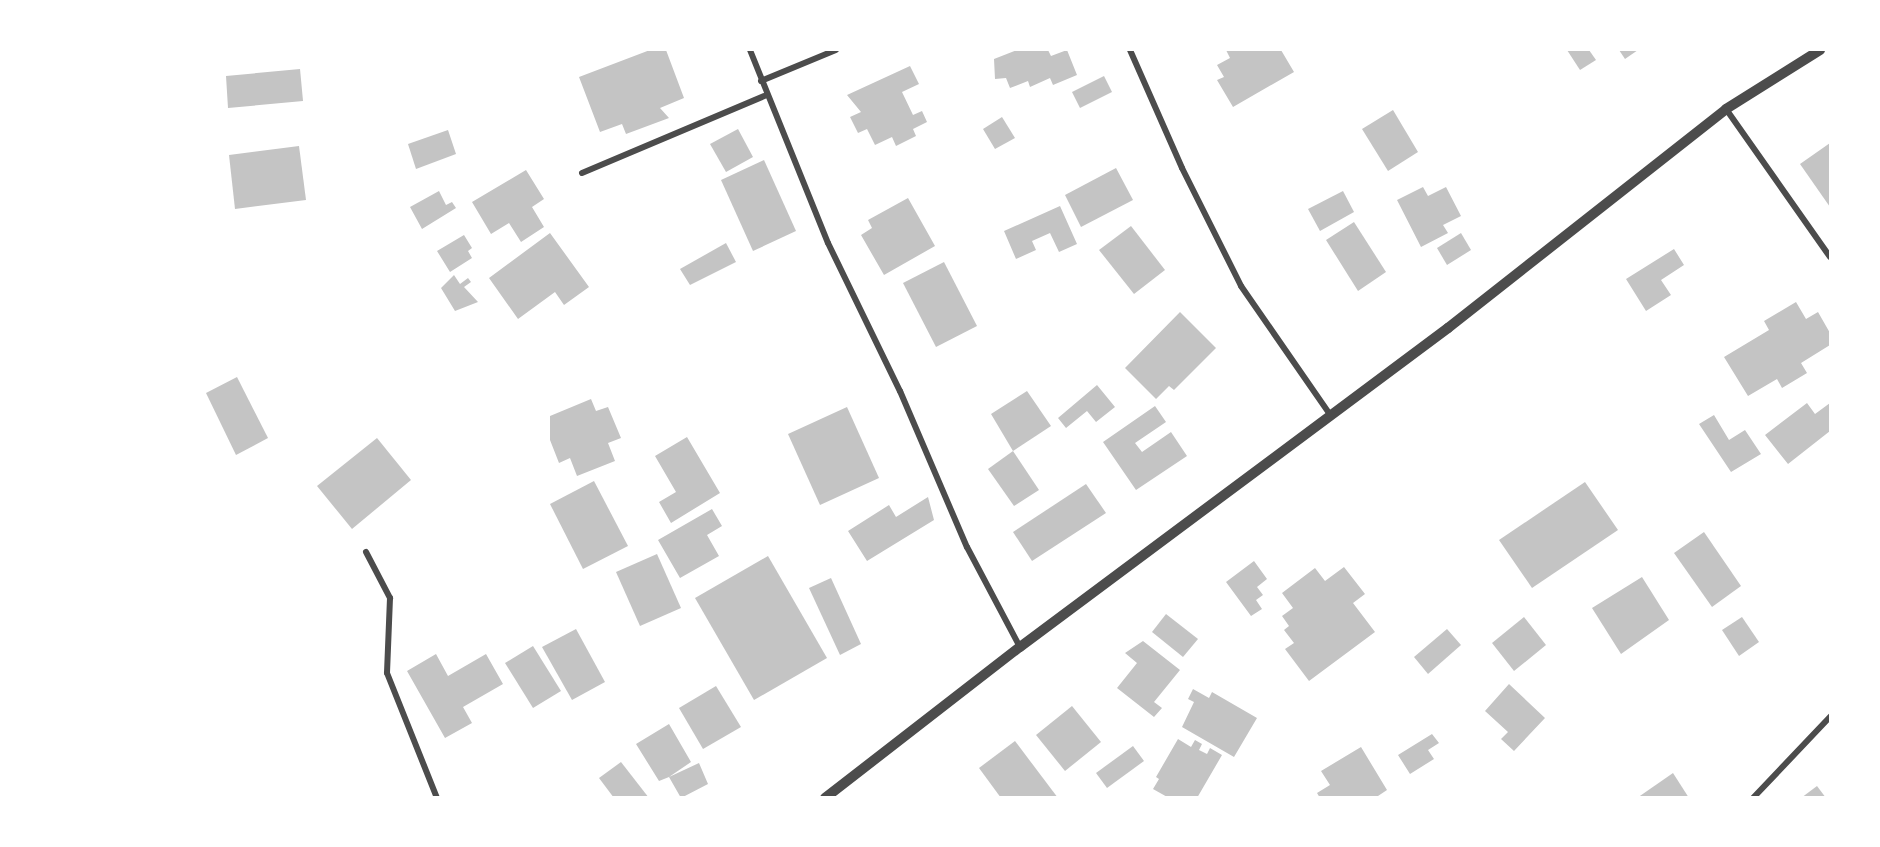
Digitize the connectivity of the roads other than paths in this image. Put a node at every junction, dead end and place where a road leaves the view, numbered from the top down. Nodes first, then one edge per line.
1 (750, 50) edge
2 (836, 50) edge
3 (1130, 50) edge
4 (1820, 50) edge
5 (761, 81) junction
6 (767, 95) junction
7 (1726, 109) junction
8 (582, 173) dead end
9 (1830, 257) edge
10 (1332, 417) junction
11 (366, 552) dead end
12 (1020, 647) junction
13 (1830, 717) edge
14 (437, 798) edge
15 (825, 798) edge
16 (1753, 798) edge

1 - 5 street
2 - 5 street
3 - 10 street
4 - 7 street
5 - 6 street
6 - 8 street
6 - 12 street
7 - 9 street
7 - 10 street
10 - 12 street
11 - 14 street
12 - 15 street
13 - 16 street

